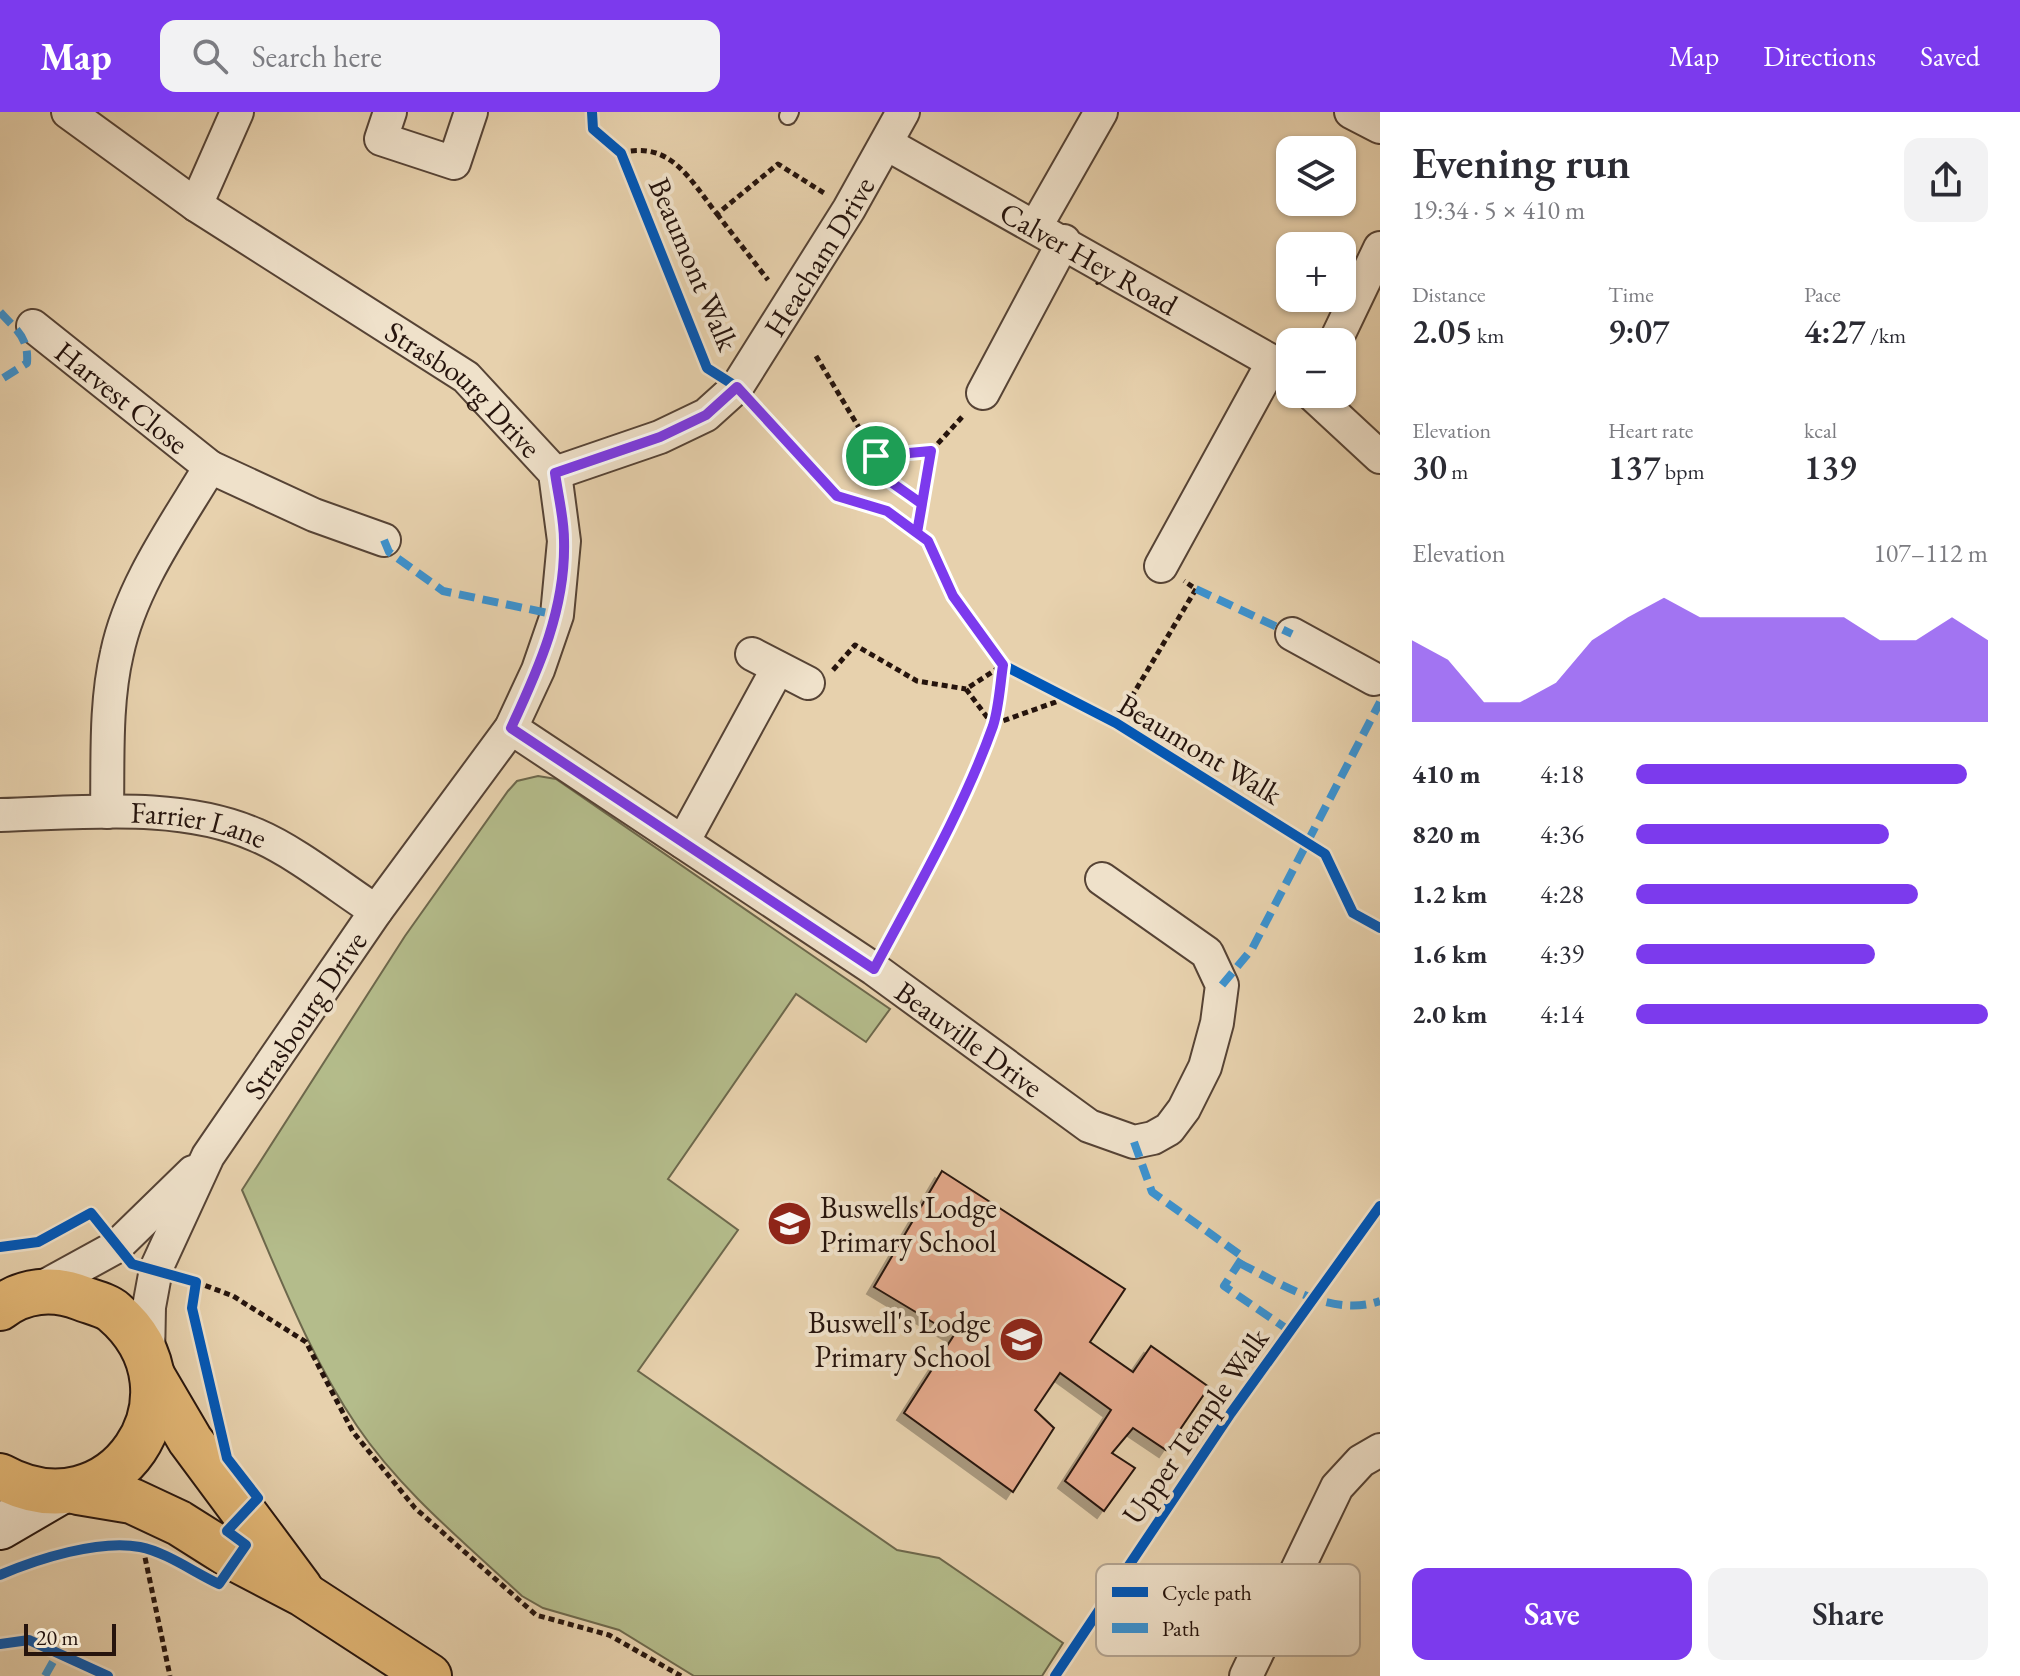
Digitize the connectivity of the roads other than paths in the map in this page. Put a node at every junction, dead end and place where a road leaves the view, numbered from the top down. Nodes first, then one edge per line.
1 (68, 112) edge
2 (237, 112) edge
3 (390, 112) edge
4 (471, 112) edge
5 (903, 112) edge
6 (1101, 112) edge
7 (1351, 112) edge
8 (1380, 127) edge
9 (887, 144) junction
10 (196, 205) junction
11 (1036, 226) junction
12 (1064, 241) junction
13 (1380, 248) edge
14 (33, 326) dead end
15 (1342, 328) edge
16 (1276, 366) edge
17 (1276, 377) edge
18 (983, 393) road end
19 (1327, 408) edge
20 (1380, 457) edge
21 (210, 467) junction
22 (555, 473) junction
23 (384, 540) dead end
24 (1161, 566) road end
25 (1292, 634) dead end
26 (1378, 677) edge
27 (808, 683) road end
28 (511, 728) junction
29 (107, 812) junction
30 (0, 815) edge
31 (683, 842) junction
32 (1102, 879) dead end
33 (376, 911) junction
34 (208, 1156) junction
35 (11, 1299) edge
36 (150, 1368) junction
37 (1380, 1450) edge
38 (0, 1476) edge
39 (69, 1492) junction
40 (0, 1527) edge
41 (1300, 1564) edge
42 (303, 1594) junction
43 (1256, 1656) edge
44 (429, 1676) edge
45 (1246, 1676) edge

1 - 10 street, Strasbourg Drive
2 - 10 street
3 - 4 street
5 - 9 street, Heacham Drive
6 - 11 street
7 - 8 street
9 - 11 street, Calver Hey Road
9 - 22 street, Heacham Drive
10 - 22 street, Strasbourg Drive
11 - 12 street, Calver Hey Road
12 - 16 street, Calver Hey Road
12 - 18 street
13 - 15 street
14 - 21 street, Harvest Close
17 - 24 street
19 - 20 street
21 - 23 street, Harvest Close
21 - 29 street, Harvest Close
22 - 28 street, Strasbourg Drive
25 - 26 street
27 - 31 street
28 - 31 street, Beauville Drive
28 - 33 street, Strasbourg Drive
29 - 30 street, Farrier Lane
29 - 33 street, Farrier Lane
31 - 32 street, Beauville Drive
33 - 34 street, Strasbourg Drive
34 - 35 street, Strasbourg Drive
34 - 36 street, Strasbourg Drive
35 - 36 highway
36 - 39 highway
36 - 42 highway
37 - 41 street
38 - 39 highway
39 - 40 street
39 - 42 highway
42 - 44 highway
43 - 45 street

